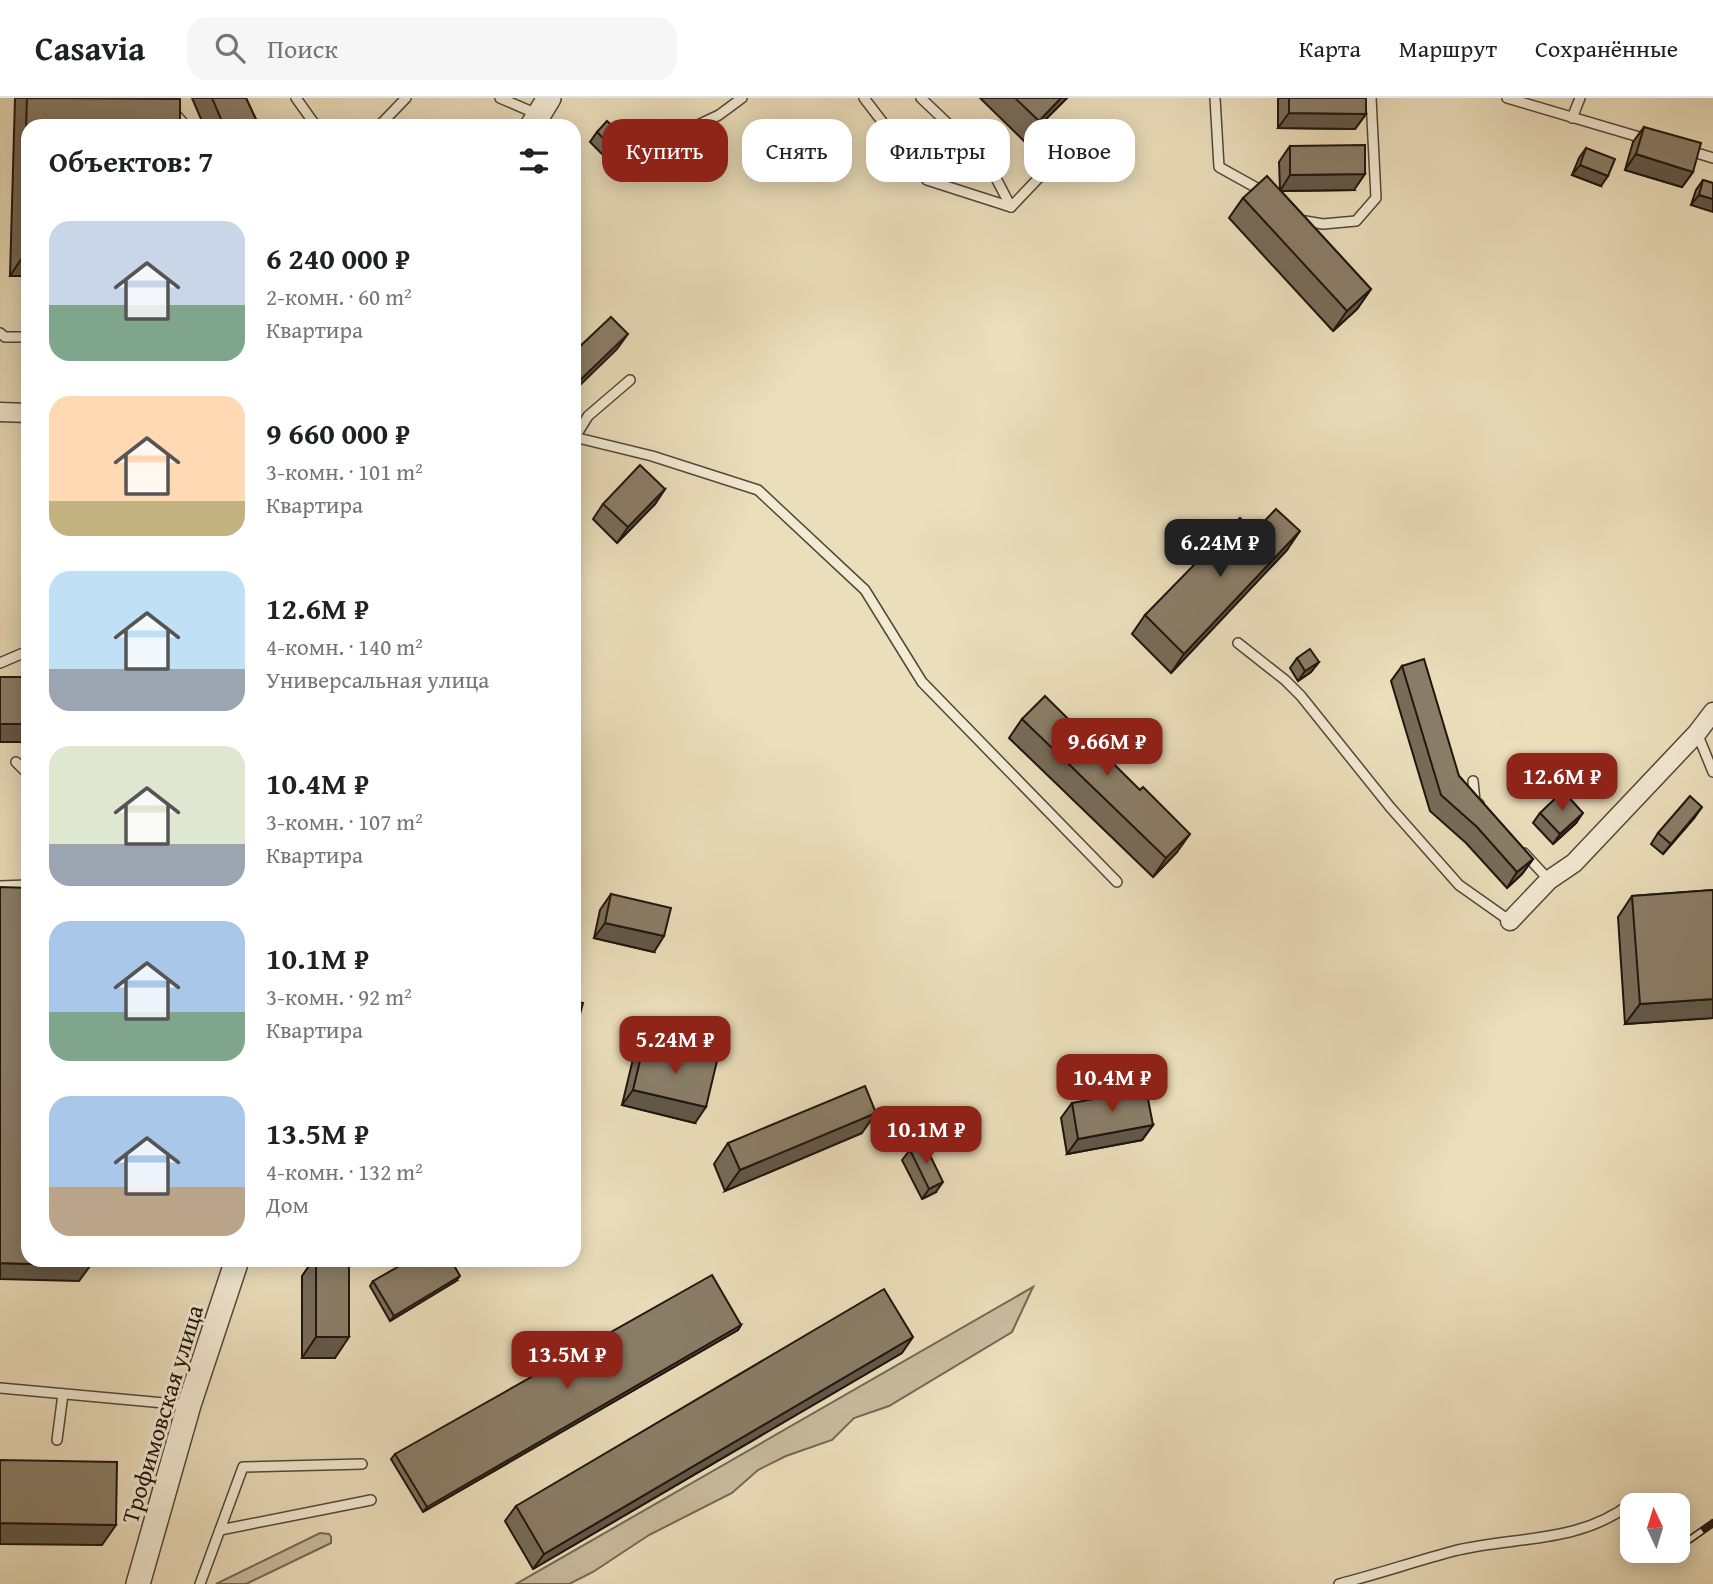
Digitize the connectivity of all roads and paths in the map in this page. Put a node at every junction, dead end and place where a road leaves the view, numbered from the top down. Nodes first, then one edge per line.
1 (161, 98) edge
2 (296, 98) edge
3 (406, 98) edge
4 (500, 98) edge
5 (742, 98) edge
6 (864, 98) edge
7 (921, 98) edge
8 (1215, 98) edge
9 (1371, 98) edge
10 (1507, 98) edge
11 (1580, 98) edge
12 (539, 113) edge
13 (1572, 118) junction
14 (180, 119) edge
15 (311, 119) edge
16 (386, 119) edge
17 (711, 119) edge
18 (1662, 143) edge
19 (1675, 147) edge
20 (1713, 158) edge
21 (1035, 182) edge
22 (1270, 202) edge
23 (1012, 207) junction
24 (1284, 218) edge
25 (0, 333) edge
26 (21, 337) edge
27 (630, 380) dead end
28 (0, 412) edge
29 (21, 414) edge
30 (581, 427) edge
31 (581, 438) edge
32 (1238, 643) dead end
33 (21, 654) edge
34 (0, 663) edge
35 (1713, 712) edge
36 (1697, 733) junction
37 (16, 762) dead end
38 (21, 767) edge
39 (1713, 772) edge
40 (1473, 781) dead end
41 (1484, 810) edge
42 (1517, 845) edge
43 (1549, 880) junction
44 (1116, 882) dead end
45 (21, 885) edge
46 (0, 886) edge
47 (1510, 921) joint
48 (235, 1267) edge
49 (0, 1388) edge
50 (63, 1394) junction
51 (189, 1405) junction
52 (57, 1440) dead end
53 (362, 1464) dead end
54 (371, 1500) dead end
55 (1620, 1512) edge
56 (220, 1530) junction
57 (138, 1584) edge
58 (200, 1584) edge
59 (1339, 1584) edge

1 - 14 lane
2 - 15 lane
3 - 16 lane
4 - 12 lane
5 - 17 lane
6 - 23 lane
7 - 23 lane
8 - 22 lane
9 - 24 lane
10 - 13 lane
11 - 13 lane
13 - 18 lane
19 - 20 lane
21 - 23 lane
25 - 26 lane
27 - 30 lane
28 - 29 street
31 - 44 lane
32 - 47 lane
33 - 34 lane
35 - 36 street
36 - 39 lane
36 - 43 street
37 - 38 lane
40 - 41 lane
42 - 43 lane
43 - 47 street
45 - 46 lane
48 - 51 street, Трофимовская улица
49 - 50 lane
50 - 51 lane
50 - 52 lane
51 - 57 street, Трофимовская улица
53 - 56 lane
54 - 56 lane
55 - 59 lane
56 - 58 lane

